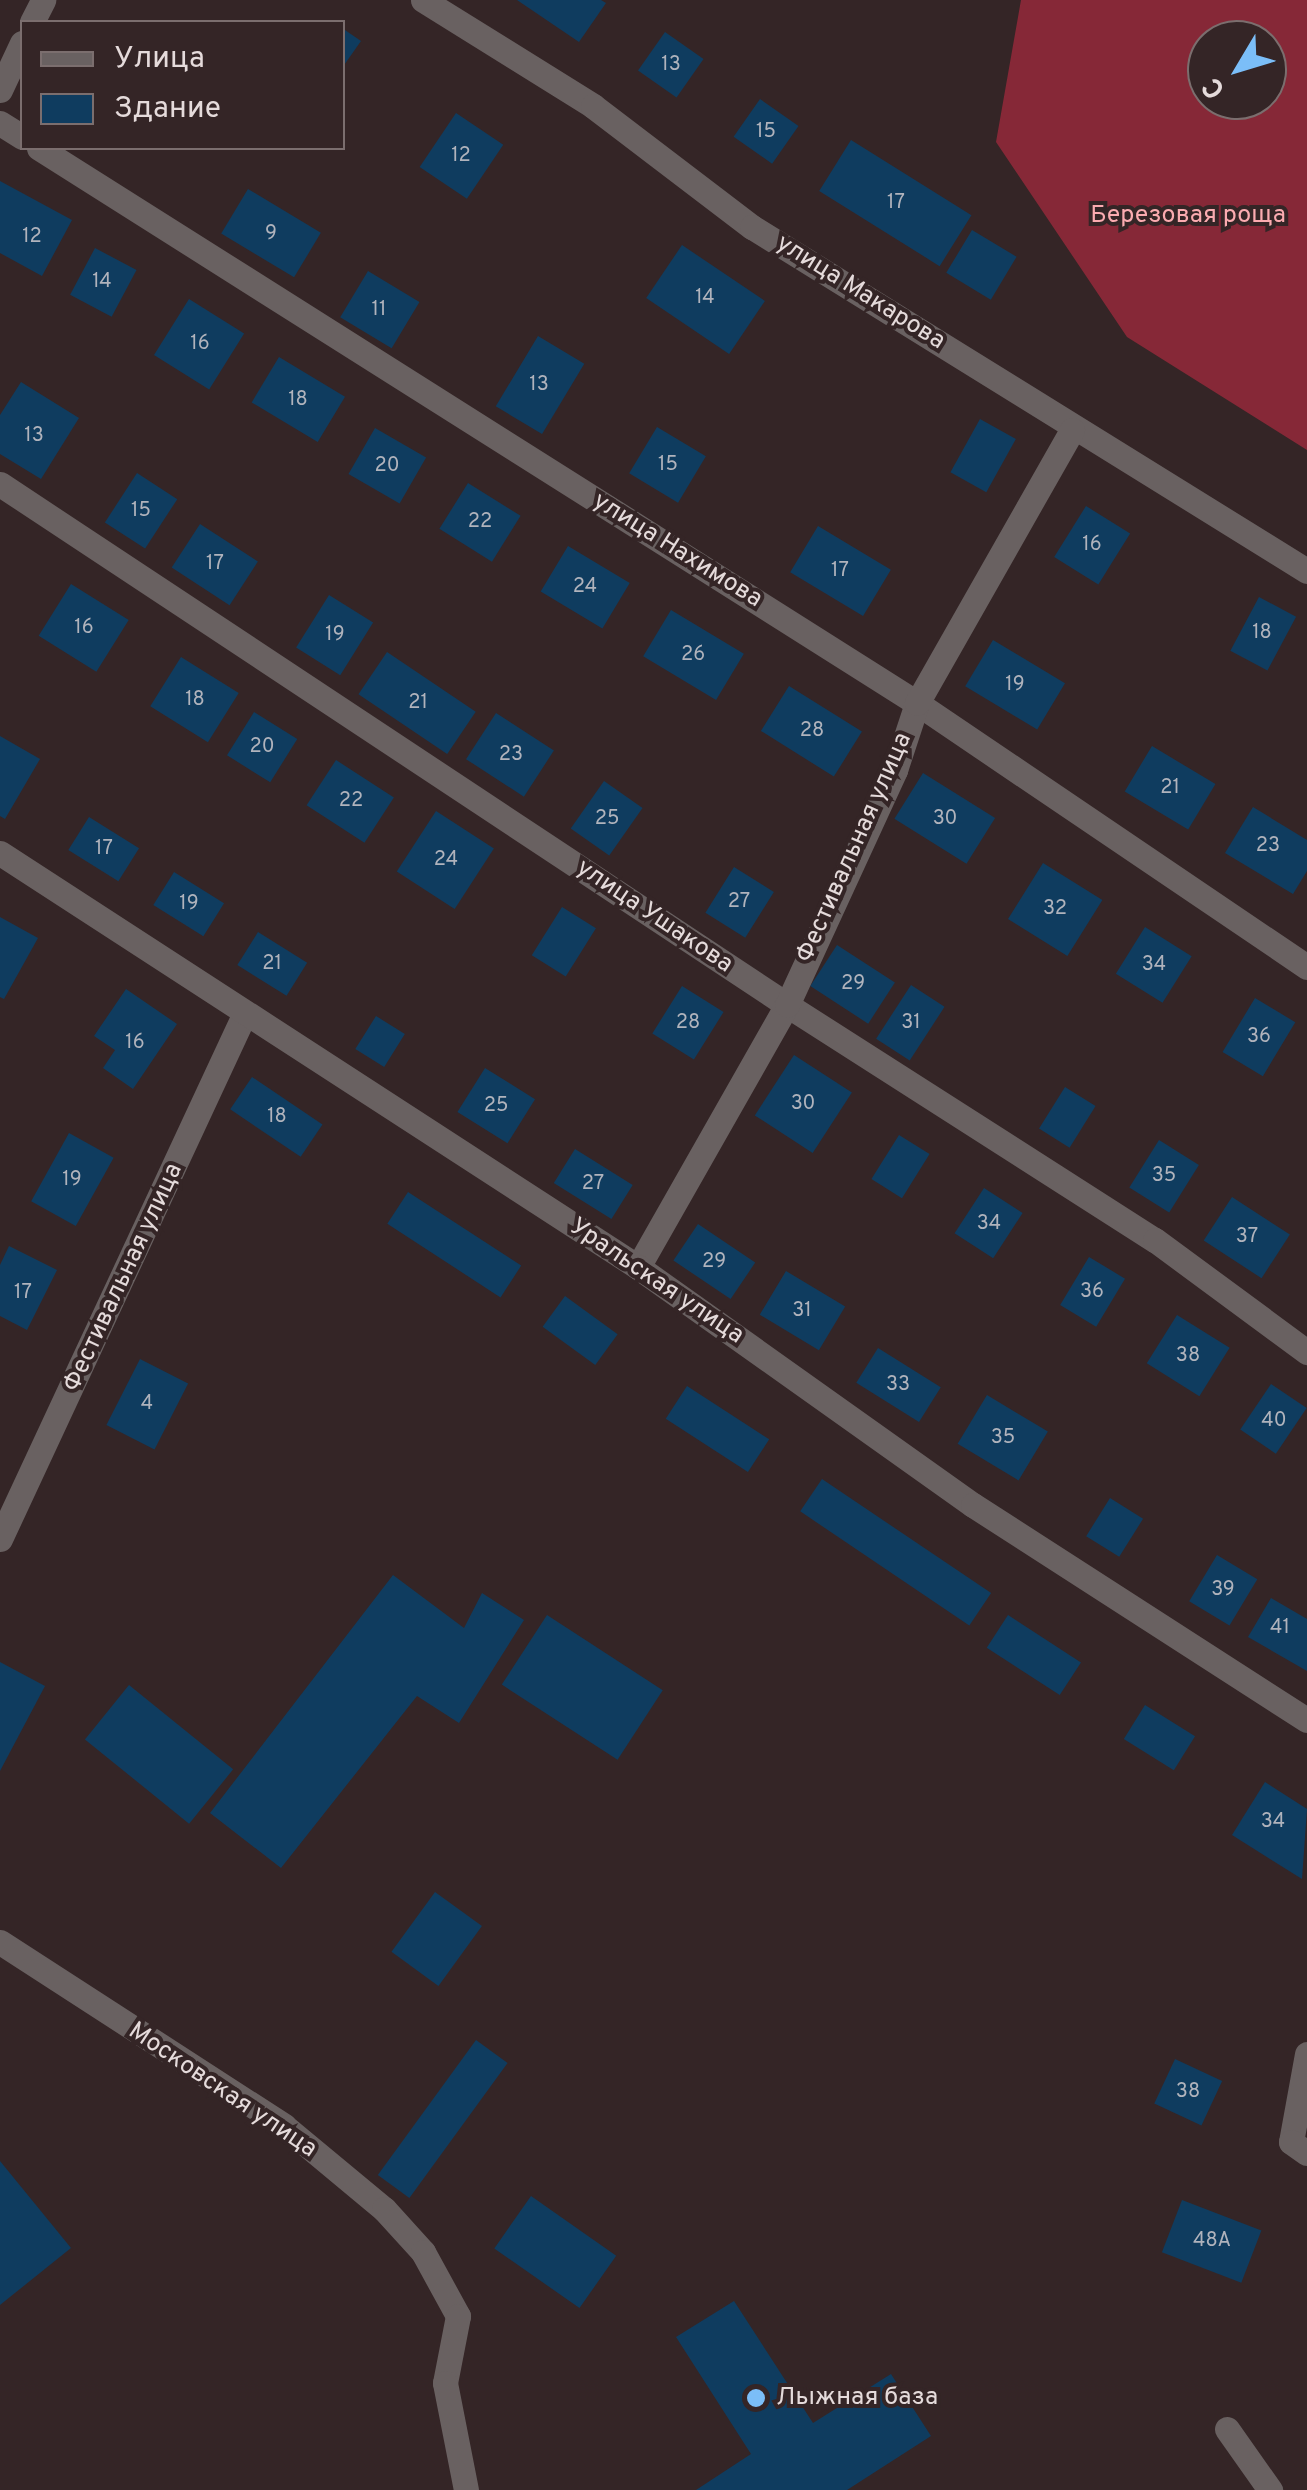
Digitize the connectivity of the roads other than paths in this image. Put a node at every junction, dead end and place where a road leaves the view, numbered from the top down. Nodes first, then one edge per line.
1 (423, 0) edge
2 (20, 47) edge
3 (0, 90) edge
4 (42, 150) edge
5 (1072, 430) junction
6 (0, 484) edge
7 (1307, 571) edge
8 (917, 702) junction
9 (0, 853) edge
10 (1307, 967) edge
11 (787, 1006) junction
12 (244, 1015) junction
13 (638, 1267) junction
14 (1307, 1352) edge
15 (0, 1539) edge
16 (1307, 1720) edge
17 (0, 1942) edge
18 (1307, 2054) edge
19 (1307, 2153) edge
20 (1227, 2430) dead end
21 (466, 2490) edge
22 (1270, 2490) edge

1 - 5 street, улица Макарова
2 - 3 street
4 - 8 street, улица Нахимова
5 - 7 street, улица Макарова
5 - 8 street, Фестивальная улица
6 - 11 street, улица Ушакова
8 - 10 street, улица Нахимова
8 - 11 street, Фестивальная улица
9 - 12 street, Уральская улица
11 - 13 street, Фестивальная улица
11 - 14 street, улица Ушакова
12 - 13 street, Уральская улица
12 - 15 street, Фестивальная улица
13 - 16 street, Уральская улица
17 - 21 street, Московская улица
18 - 19 street
20 - 22 street

